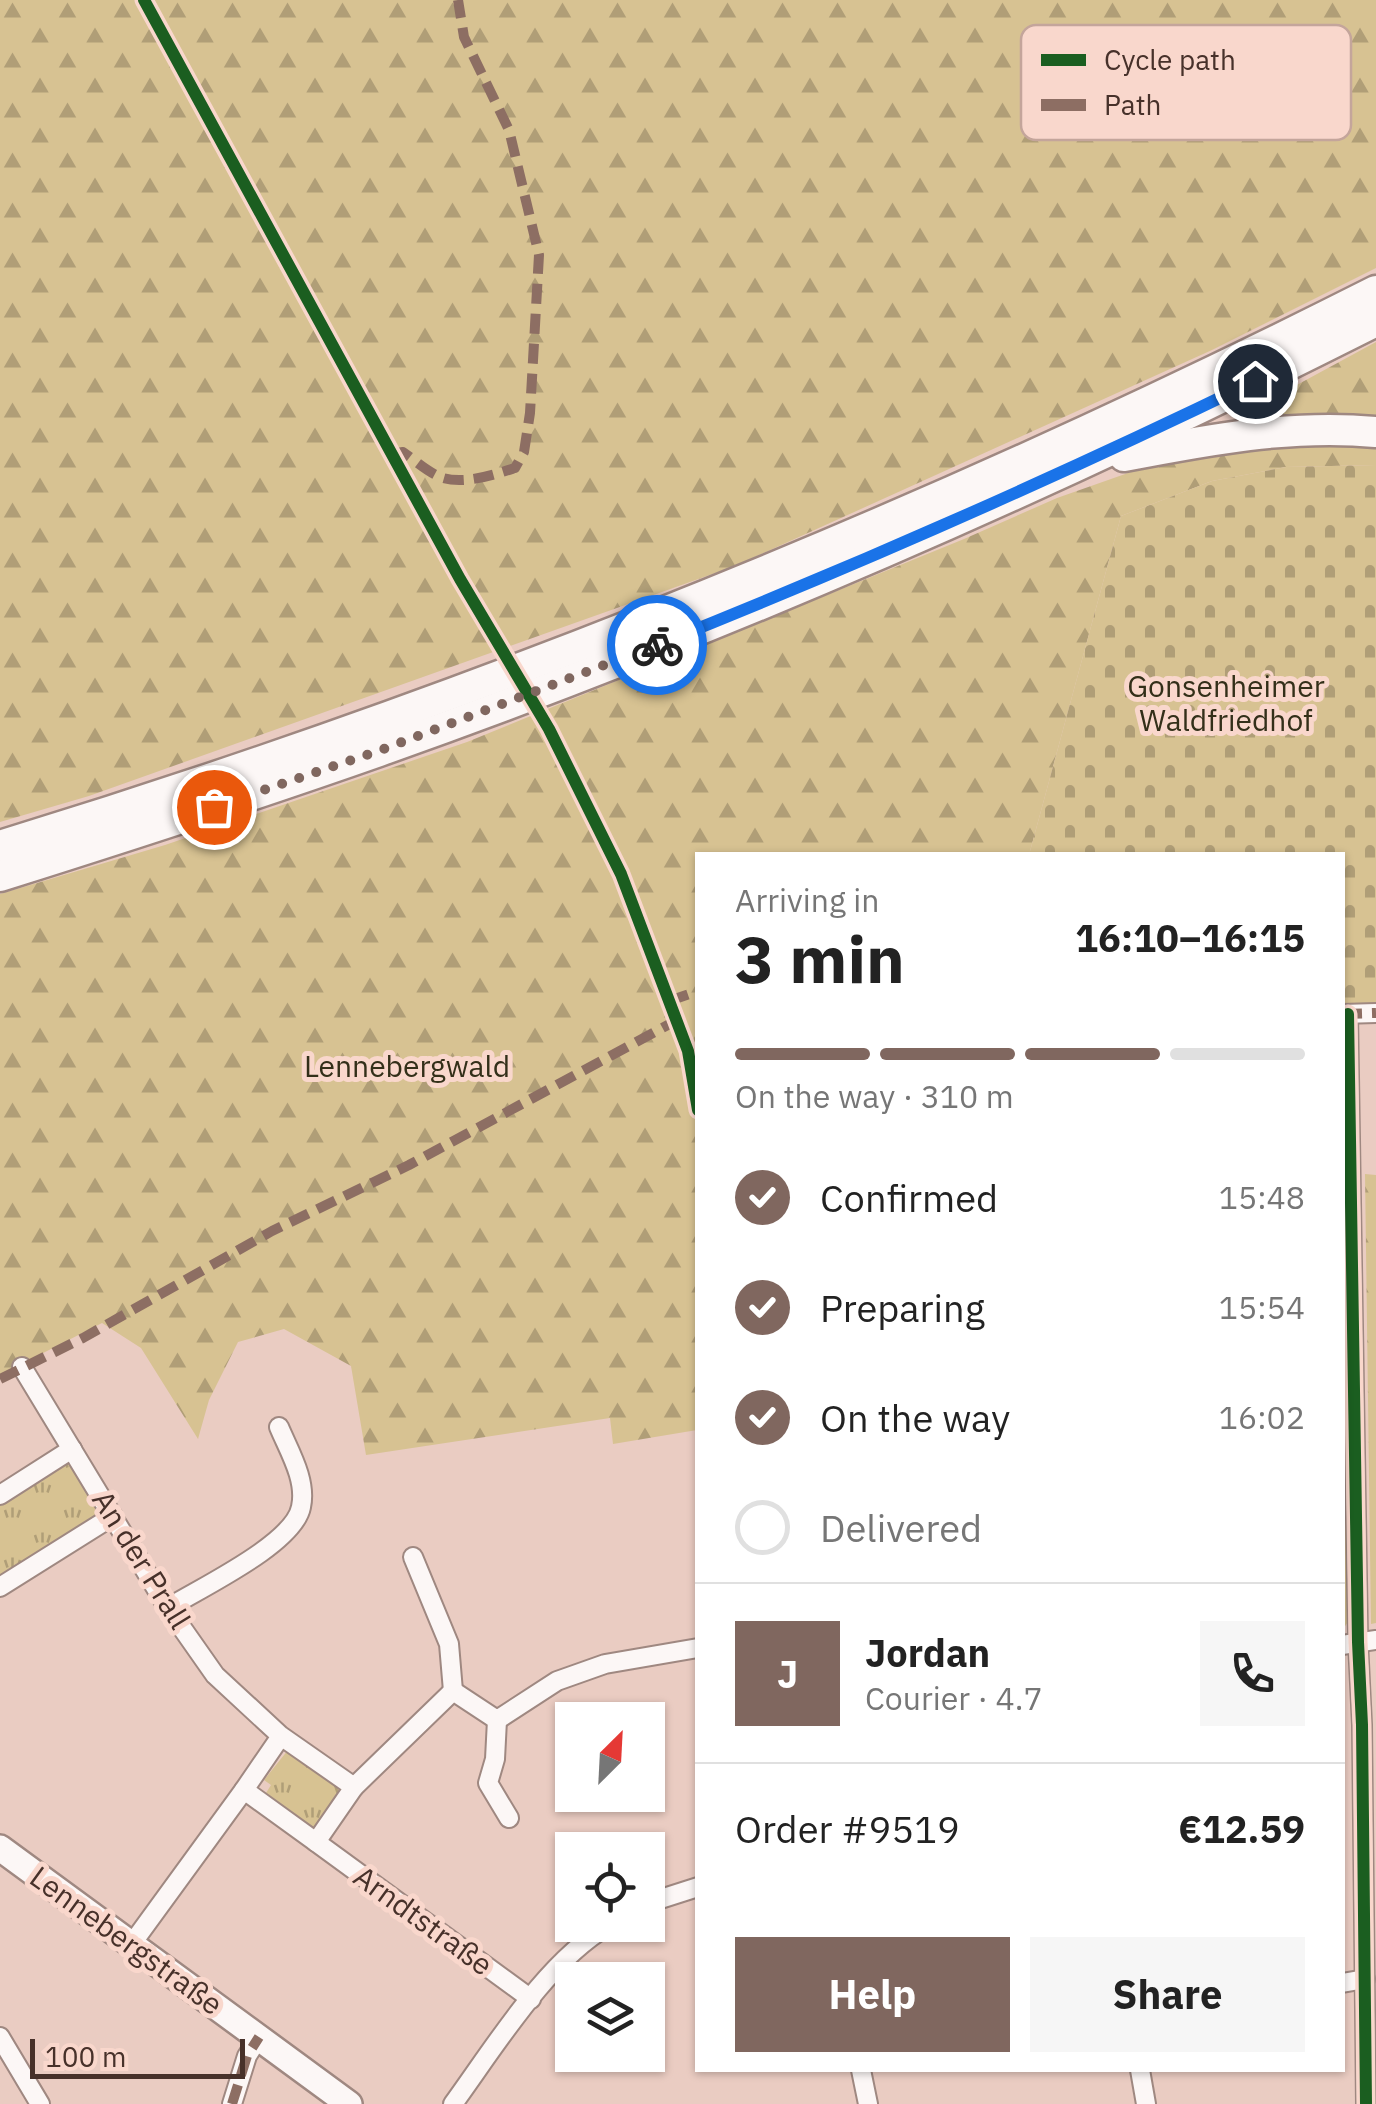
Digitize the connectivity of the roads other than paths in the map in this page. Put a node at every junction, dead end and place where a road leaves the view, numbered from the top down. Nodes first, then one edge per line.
1 (1376, 290) edge
2 (1376, 321) edge
3 (1376, 432) edge
4 (1081, 465) junction
5 (0, 846) edge
6 (0, 876) edge
7 (1376, 1013) edge
8 (1345, 1014) edge
9 (22, 1367) dead end
10 (279, 1426) dead end
11 (72, 1448) junction
12 (0, 1495) edge
13 (112, 1516) junction
14 (413, 1557) dead end
15 (0, 1587) edge
16 (168, 1608) junction
17 (1359, 1642) edge
18 (695, 1649) edge
19 (453, 1691) junction
20 (497, 1720) junction
21 (1369, 1724) edge
22 (281, 1736) junction
23 (354, 1787) junction
24 (244, 1790) junction
25 (1362, 1810) junction
26 (1345, 1813) edge
27 (509, 1818) dead end
28 (316, 1842) junction
29 (0, 1848) edge
30 (695, 1888) edge
31 (665, 1898) edge
32 (584, 1942) edge
33 (130, 1945) junction
34 (1365, 1979) junction
35 (1345, 1982) edge
36 (531, 1999) junction
37 (0, 2036) edge
38 (259, 2037) junction
39 (861, 2072) edge
40 (1140, 2072) edge
41 (40, 2104) edge
42 (232, 2104) edge
43 (350, 2104) edge
44 (453, 2104) edge
45 (868, 2104) edge
46 (1146, 2104) edge
47 (1366, 2104) edge

1 - 5 highway
2 - 4 highway
3 - 4 highway
4 - 6 highway
7 - 8 street
8 - 17 street
9 - 11 street, An der Prall
10 - 16 street
11 - 12 street
11 - 13 street, An der Prall
13 - 15 street
13 - 16 street, An der Prall
14 - 19 street
16 - 22 street, An der Prall
17 - 21 street
18 - 20 street
19 - 20 street
19 - 23 street
20 - 27 street
21 - 25 street
22 - 23 street, An der Prall
22 - 24 street
23 - 28 street
24 - 28 street, Arndtstraße
24 - 33 street
25 - 26 street
25 - 34 street
28 - 36 street, Arndtstraße
29 - 33 main road, Lennebergstraße
30 - 31 street
32 - 36 street
33 - 38 main road, Lennebergstraße
34 - 35 street
34 - 47 street
36 - 44 street
37 - 41 street
38 - 42 street
38 - 43 main road, Lennebergstraße
39 - 45 street
40 - 46 street

